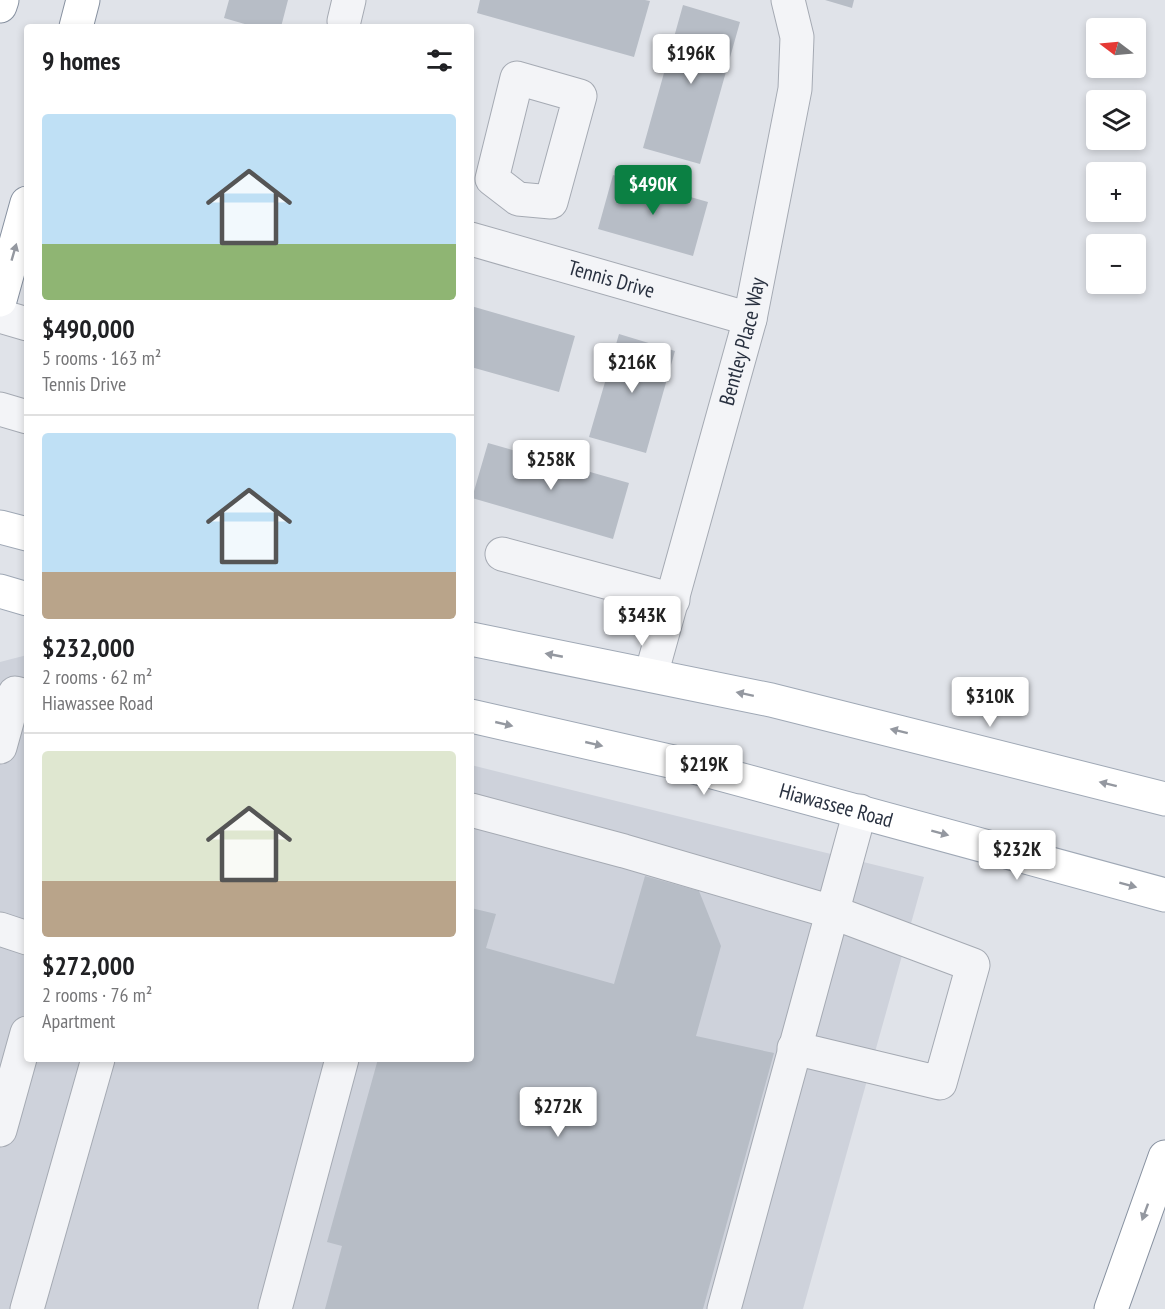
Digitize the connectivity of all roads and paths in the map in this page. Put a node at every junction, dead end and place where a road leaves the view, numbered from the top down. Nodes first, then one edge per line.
1 (2, 0) edge
2 (83, 0) edge
3 (788, 0) edge
4 (0, 6) edge
5 (77, 24) edge
6 (518, 199) dead end
7 (24, 214) edge
8 (474, 240) edge
9 (504, 249) junction
10 (0, 300) edge
11 (0, 316) edge
12 (750, 319) junction
13 (24, 323) edge
14 (0, 409) edge
15 (24, 416) edge
16 (0, 527) edge
17 (24, 533) edge
18 (502, 554) dead end
19 (0, 591) edge
20 (24, 598) edge
21 (673, 600) junction
22 (474, 640) edge
23 (651, 675) junction
24 (24, 695) edge
25 (474, 717) edge
26 (0, 747) edge
27 (1165, 799) edge
28 (474, 811) edge
29 (860, 811) junction
30 (1165, 895) edge
31 (832, 912) junction
32 (0, 929) edge
33 (24, 937) edge
34 (24, 1044) edge
35 (794, 1048) junction
36 (97, 1062) edge
37 (341, 1062) edge
38 (0, 1130) edge
39 (1165, 1157) edge
40 (27, 1309) edge
41 (275, 1309) edge
42 (724, 1309) edge
43 (1111, 1309) edge

1 - 4 main road
2 - 5 main road
3 - 12 street, Bentley Place Way
6 - 9 street
10 -> 7 main road
8 - 9 street, Tennis Drive
9 - 12 street, Tennis Drive
11 - 13 street
12 - 21 street, Bentley Place Way
14 - 15 street
16 - 17 main road
18 - 21 street
19 - 20 main road
21 - 23 street, Bentley Place Way
23 -> 22 main road
27 -> 23 main road
24 - 26 street
25 -> 29 main road, Hiawassee Road
28 - 31 street
29 -> 30 main road, Hiawassee Road
29 - 31 street
31 - 35 street
31 - 35 street
32 - 33 street
34 - 38 street
35 - 42 street
36 - 40 street
37 - 41 street
39 -> 43 main road

